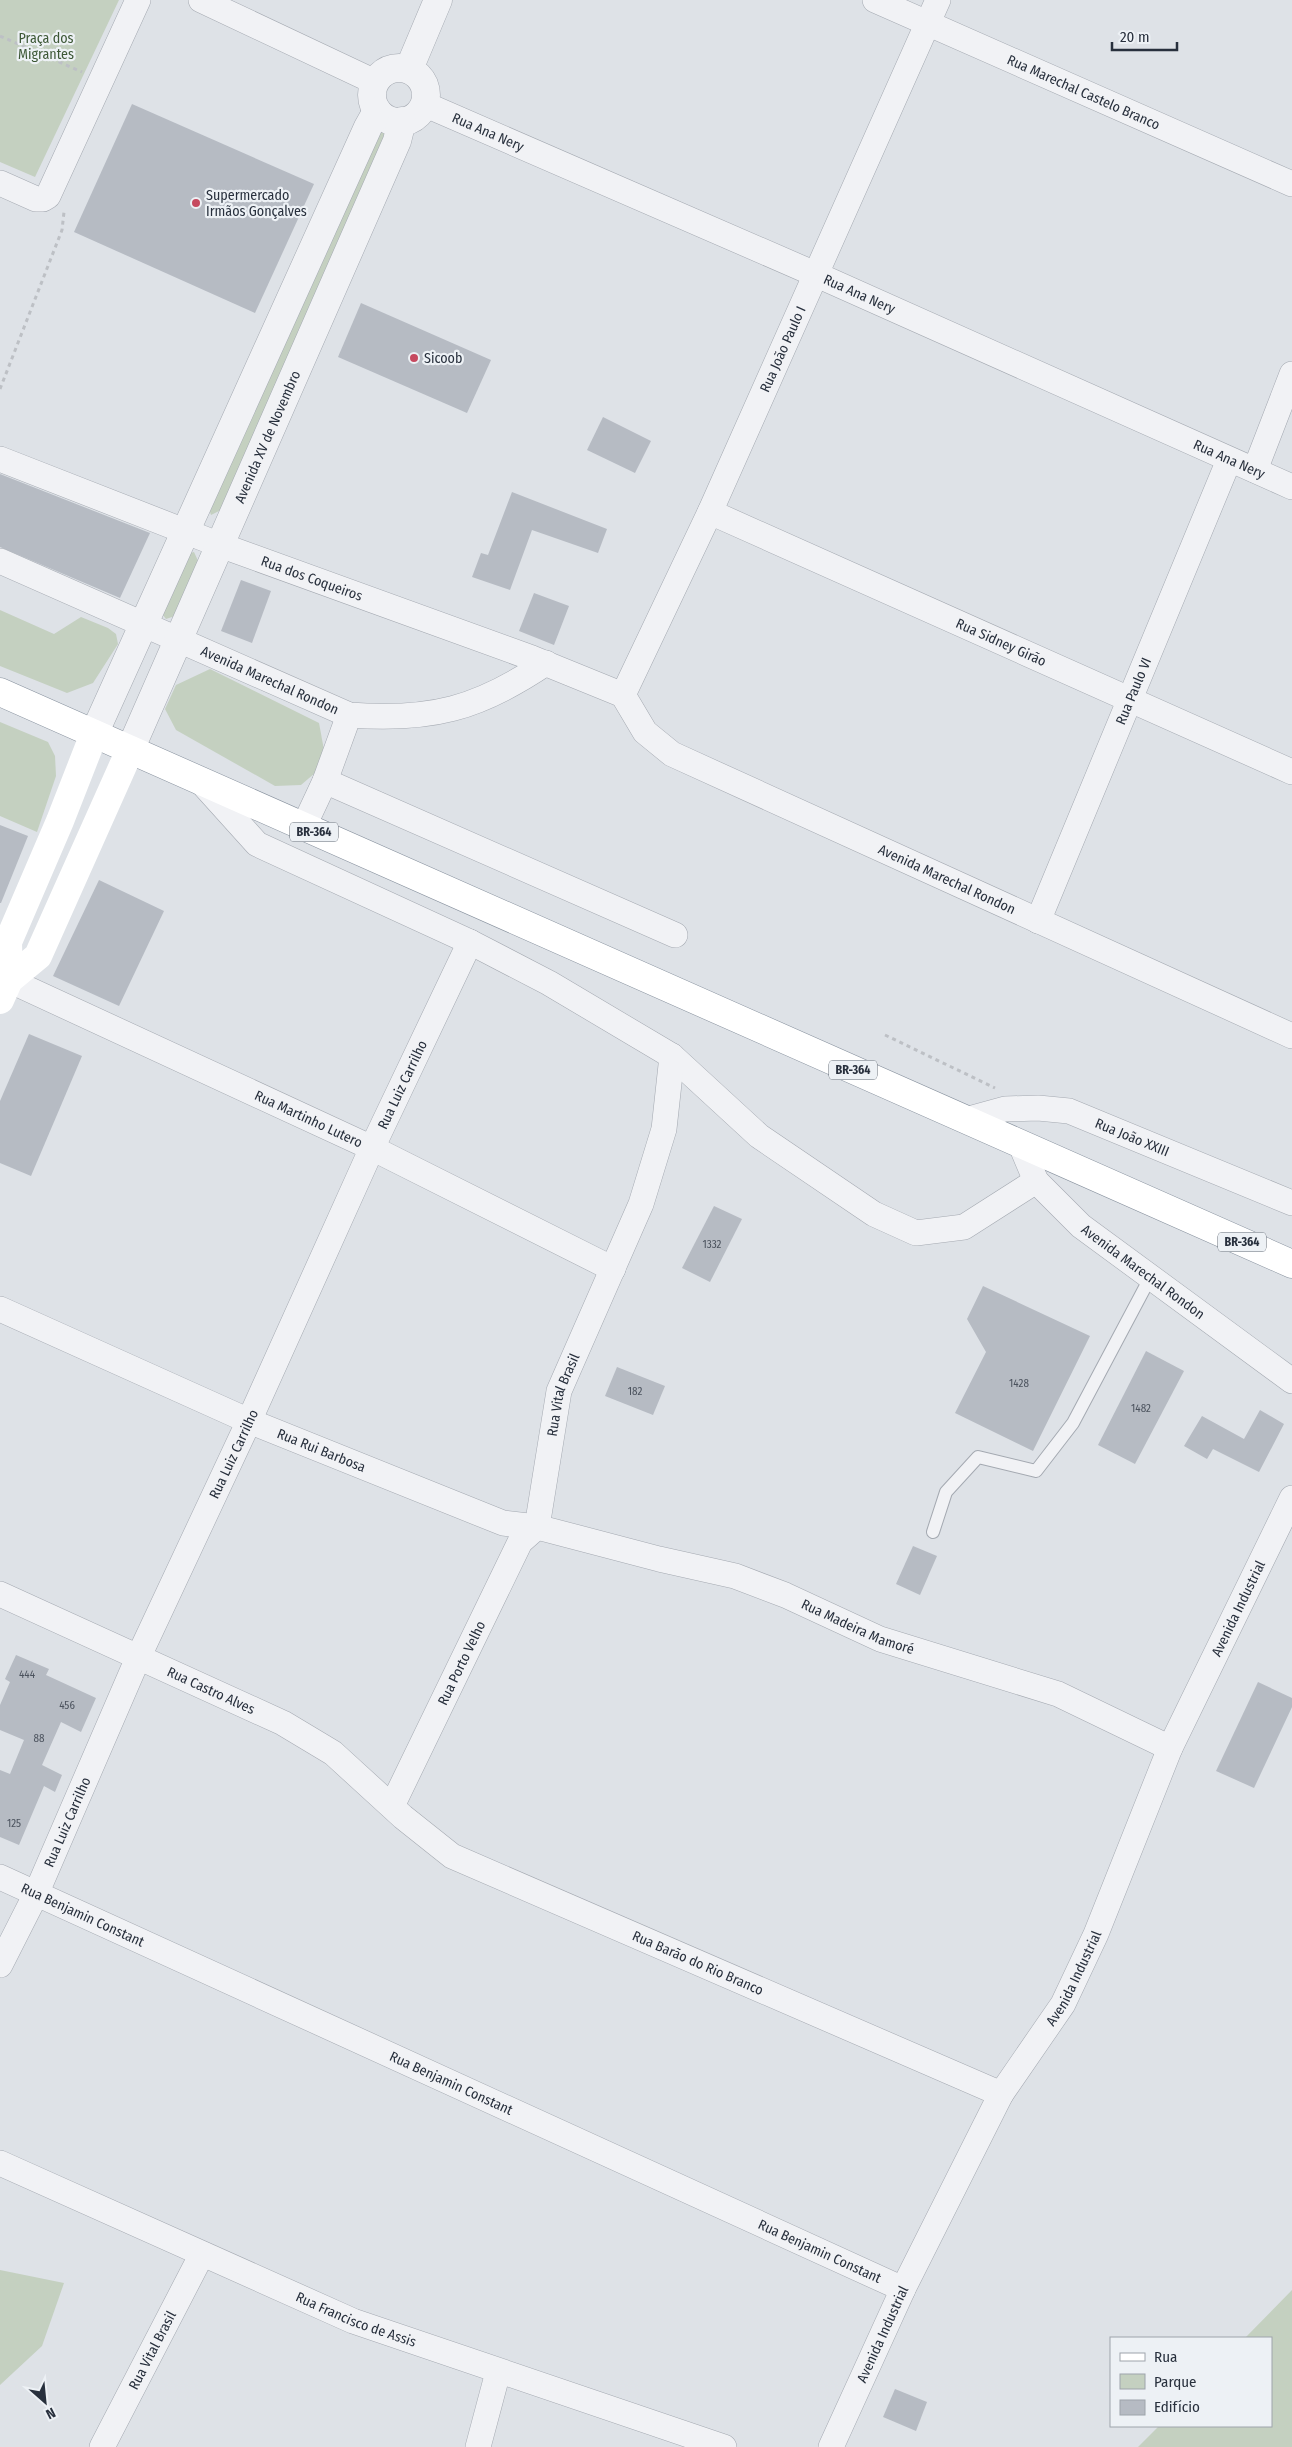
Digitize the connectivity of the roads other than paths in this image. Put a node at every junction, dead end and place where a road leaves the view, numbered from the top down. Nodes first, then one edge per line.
1 (138, 0) edge
2 (201, 0) edge
3 (438, 0) edge
4 (874, 0) edge
5 (938, 0) edge
6 (928, 23) junction
7 (409, 69) junction
8 (375, 82) junction
9 (424, 104) junction
10 (377, 111) junction
11 (402, 121) junction
12 (0, 182) edge
13 (1292, 184) edge
14 (815, 274) junction
15 (1292, 374) edge
16 (0, 459) edge
17 (1228, 460) junction
18 (1255, 470) junction
19 (1292, 487) edge
20 (710, 512) junction
21 (187, 531) junction
22 (220, 545) junction
23 (0, 561) edge
24 (144, 623) junction
25 (178, 638) junction
26 (546, 663) junction
27 (0, 692) edge
28 (623, 695) junction
29 (1129, 698) junction
30 (349, 715) junction
31 (94, 734) junction
32 (130, 750) junction
33 (1292, 772) edge
34 (325, 781) junction
35 (202, 783) junction
36 (303, 828) junction
37 (1038, 921) junction
38 (674, 935) dead end
39 (470, 942) junction
40 (3, 986) edge
41 (1292, 1036) edge
42 (672, 1056) junction
43 (965, 1120) junction
44 (1020, 1143) junction
45 (372, 1148) junction
46 (1036, 1181) junction
47 (1292, 1203) edge
48 (1292, 1264) edge
49 (613, 1269) junction
50 (1150, 1278) junction
51 (0, 1309) edge
52 (1292, 1381) edge
53 (249, 1421) junction
54 (1292, 1498) edge
55 (537, 1527) junction
56 (932, 1532) dead end
57 (0, 1594) edge
58 (138, 1658) junction
59 (1170, 1748) junction
60 (398, 1811) junction
61 (0, 1877) edge
62 (36, 1894) junction
63 (0, 1965) edge
64 (1001, 2094) junction
65 (0, 2163) edge
66 (202, 2254) junction
67 (902, 2289) junction
68 (498, 2372) junction
69 (102, 2447) edge
70 (478, 2447) edge
71 (724, 2447) edge
72 (832, 2447) edge

1 - 12 street
2 - 8 street
3 - 7 street
4 - 6 street, Rua Marechal Castelo Branco
5 - 6 street, Rua João Paulo I
6 - 13 street, Rua Marechal Castelo Branco
6 - 14 street, Rua João Paulo I
7 - 8 street
7 - 9 street
8 - 10 street
9 - 11 street
9 - 14 street, Rua Ana Nery
10 - 11 street
10 - 21 street
11 - 22 street, Avenida XV de Novembro
14 - 17 street, Rua Ana Nery
14 - 20 street, Rua João Paulo I
15 - 18 street
16 - 21 street, Rua dos Coqueiros
17 - 18 street, Rua Ana Nery
17 - 29 street, Rua Paulo VI
18 - 19 street, Rua Ana Nery
20 - 28 street, Rua João Paulo I
20 - 29 street, Rua Sidney Girão
21 - 22 street, Rua dos Coqueiros
21 - 24 street
22 - 25 street, Avenida XV de Novembro
22 - 26 street, Rua dos Coqueiros
23 - 24 street, Avenida Marechal Rondon
24 - 25 street, Avenida Marechal Rondon
24 - 31 street
25 - 30 street, Avenida Marechal Rondon
25 - 32 street, Avenida XV de Novembro
26 - 28 street, Rua dos Coqueiros
26 - 30 street, Avenida Marechal Rondon
27 - 31 main road, BR-364
28 - 37 street, Avenida Marechal Rondon
29 - 33 street, Rua Sidney Girão
29 - 37 street, Rua Paulo VI
30 - 34 street
31 - 32 main road, BR-364
31 - 40 main road
32 - 35 main road, BR-364
32 - 40 main road
34 - 36 street
34 - 38 street
35 - 36 main road, BR-364
35 - 39 street
36 - 43 main road, BR-364
37 - 41 street, Avenida Marechal Rondon
39 - 42 street
39 - 45 street, Rua Luiz Carrilho
40 - 45 street, Rua Martinho Lutero
42 - 46 street
42 - 49 street, Rua Vital Brasil
43 - 44 main road, BR-364
43 - 47 street, Rua João XXIII
44 - 46 street, Avenida Marechal Rondon
44 - 48 main road, BR-364
45 - 49 street, Rua Martinho Lutero
45 - 53 street, Rua Luiz Carrilho
46 - 50 street, Avenida Marechal Rondon
49 - 55 street, Rua Vital Brasil
50 - 52 street, Avenida Marechal Rondon
50 - 56 lane
51 - 53 street, Rua Rui Barbosa
53 - 55 street, Rua Rui Barbosa
53 - 58 street, Rua Luiz Carrilho
54 - 59 street, Avenida Industrial
55 - 59 street, Rua Madeira Mamoré
55 - 60 street, Rua Porto Velho
57 - 58 street, Rua Castro Alves
58 - 60 street, Rua Castro Alves
58 - 62 street, Rua Luiz Carrilho
59 - 64 street, Avenida Industrial
60 - 64 street, Rua Barão do Rio Branco
61 - 62 street, Rua Benjamin Constant
62 - 63 street, Rua Luiz Carrilho
62 - 67 street, Rua Benjamin Constant
64 - 67 street, Avenida Industrial
65 - 66 street, Rua Francisco de Assis
66 - 68 street, Rua Francisco de Assis
66 - 69 street, Rua Vital Brasil
67 - 72 street, Avenida Industrial
68 - 70 street
68 - 71 street, Rua Francisco de Assis

